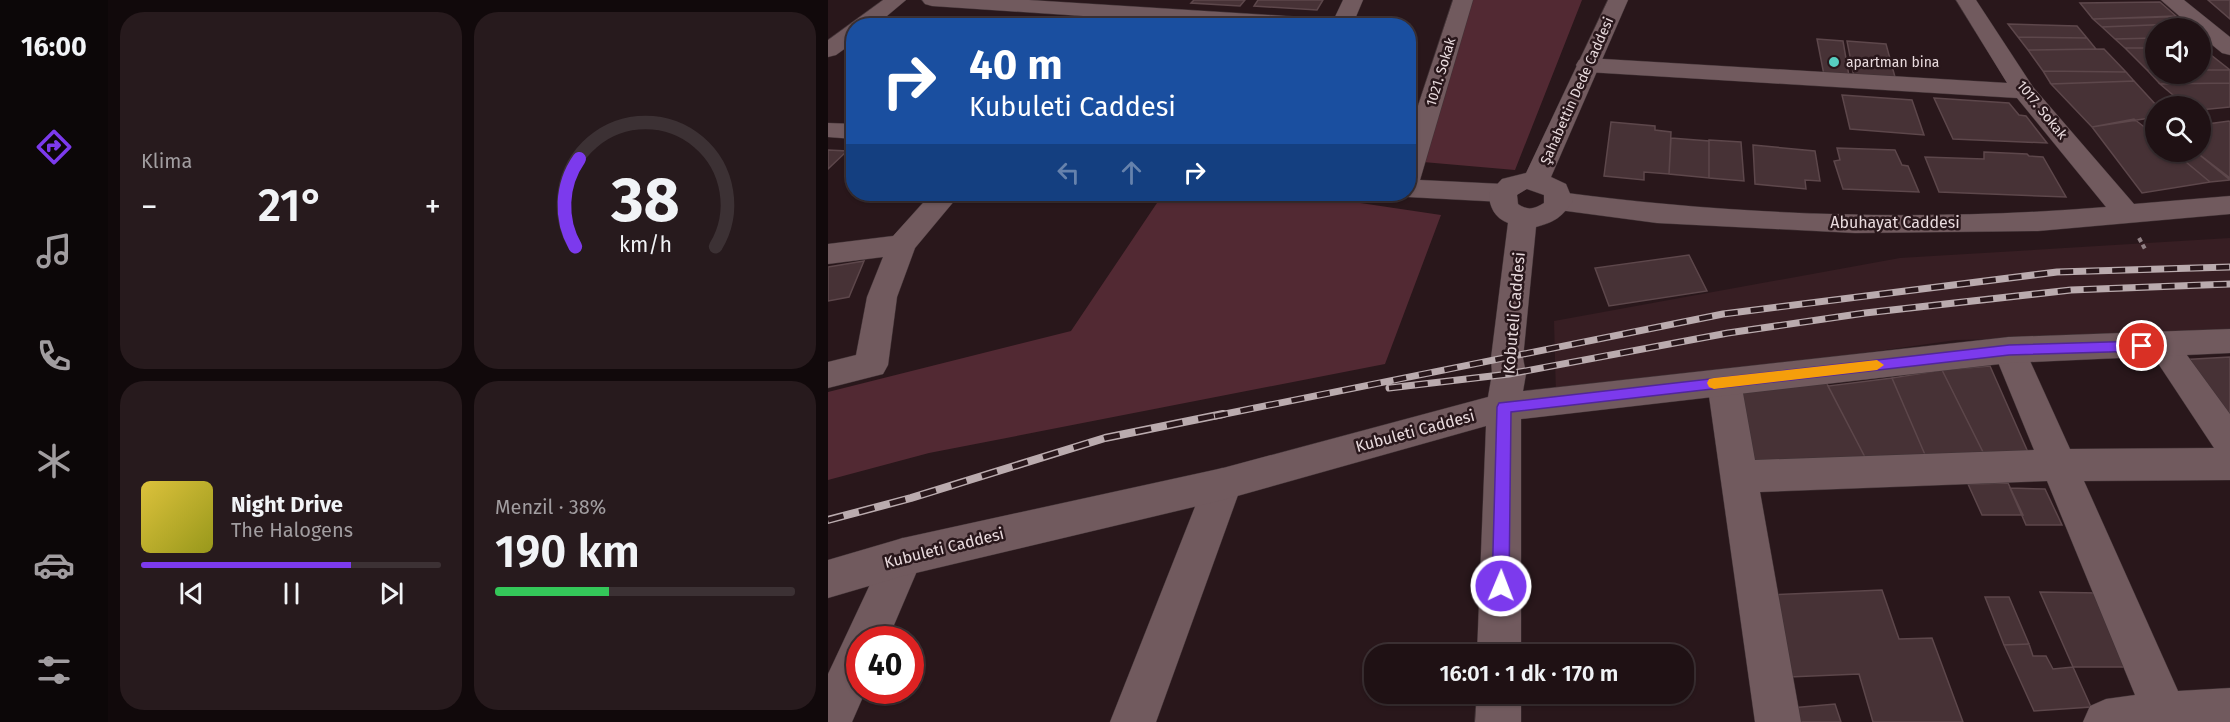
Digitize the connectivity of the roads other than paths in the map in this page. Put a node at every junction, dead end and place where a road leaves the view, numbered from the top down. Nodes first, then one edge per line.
1 (896, 0) edge
2 (932, 0) edge
3 (1353, 0) edge
4 (1463, 0) edge
5 (1618, 0) edge
6 (1966, 0) edge
7 (2171, 0) edge
8 (872, 18) edge
9 (1214, 18) edge
10 (1344, 18) edge
11 (846, 37) edge
12 (2230, 48) edge
13 (828, 50) edge
14 (1587, 65) junction
15 (2024, 91) junction
16 (828, 130) edge
17 (846, 131) edge
18 (1416, 152) edge
19 (1535, 181) junction
20 (1416, 188) edge
21 (1503, 193) junction
22 (940, 201) edge
23 (1559, 201) junction
24 (2230, 205) edge
25 (2127, 214) junction
26 (1523, 219) junction
27 (902, 245) junction
28 (828, 254) edge
29 (2230, 341) edge
30 (2162, 345) junction
31 (2009, 350) junction
32 (828, 375) edge
33 (1724, 382) junction
34 (1504, 407) junction
35 (2230, 442) edge
36 (2230, 464) edge
37 (2058, 465) junction
38 (1739, 477) junction
39 (1222, 484) junction
40 (903, 557) junction
41 (828, 579) edge
42 (872, 626) edge
43 (1499, 644) edge
44 (846, 685) edge
45 (1499, 704) edge
46 (2230, 711) edge
47 (2165, 714) junction
48 (829, 722) edge
49 (1133, 722) edge
50 (1498, 722) edge
51 (1778, 722) edge
52 (2106, 722) edge

1 - 8 street
2 - 9 street
3 - 10 street
4 - 18 street, 1021. Sokak
5 - 14 street, Şahabettin Dede Caddesi
6 - 15 street, 1017. Sokak
7 - 12 street
11 - 13 street
14 - 15 street
14 - 19 street, Şahabettin Dede Caddesi
15 - 25 street, 1017. Sokak
16 - 17 street
19 - 21 street
19 - 23 street
20 - 21 street
21 - 26 street
22 - 27 street
23 - 25 street, Abuhayat Caddesi
23 - 26 street
24 - 25 street, Abuhayat Caddesi
26 - 34 street, Kobuteli Caddesi
27 - 28 street
27 - 32 street
29 - 30 street, Kubuleti Caddesi
30 - 31 street, Kubuleti Caddesi
30 - 35 street
31 - 33 street, Kubuleti Caddesi
31 - 37 street
33 - 34 street, Kubuleti Caddesi
33 - 38 street
34 - 39 street, Kubuleti Caddesi
34 - 43 street, Kobuteli Caddesi
36 - 37 street
37 - 38 street
37 - 47 street
38 - 51 street
39 - 40 street, Kubuleti Caddesi
39 - 49 street
40 - 41 street, Kubuleti Caddesi
40 - 42 street
44 - 48 street
45 - 50 street
46 - 47 street
47 - 52 street

